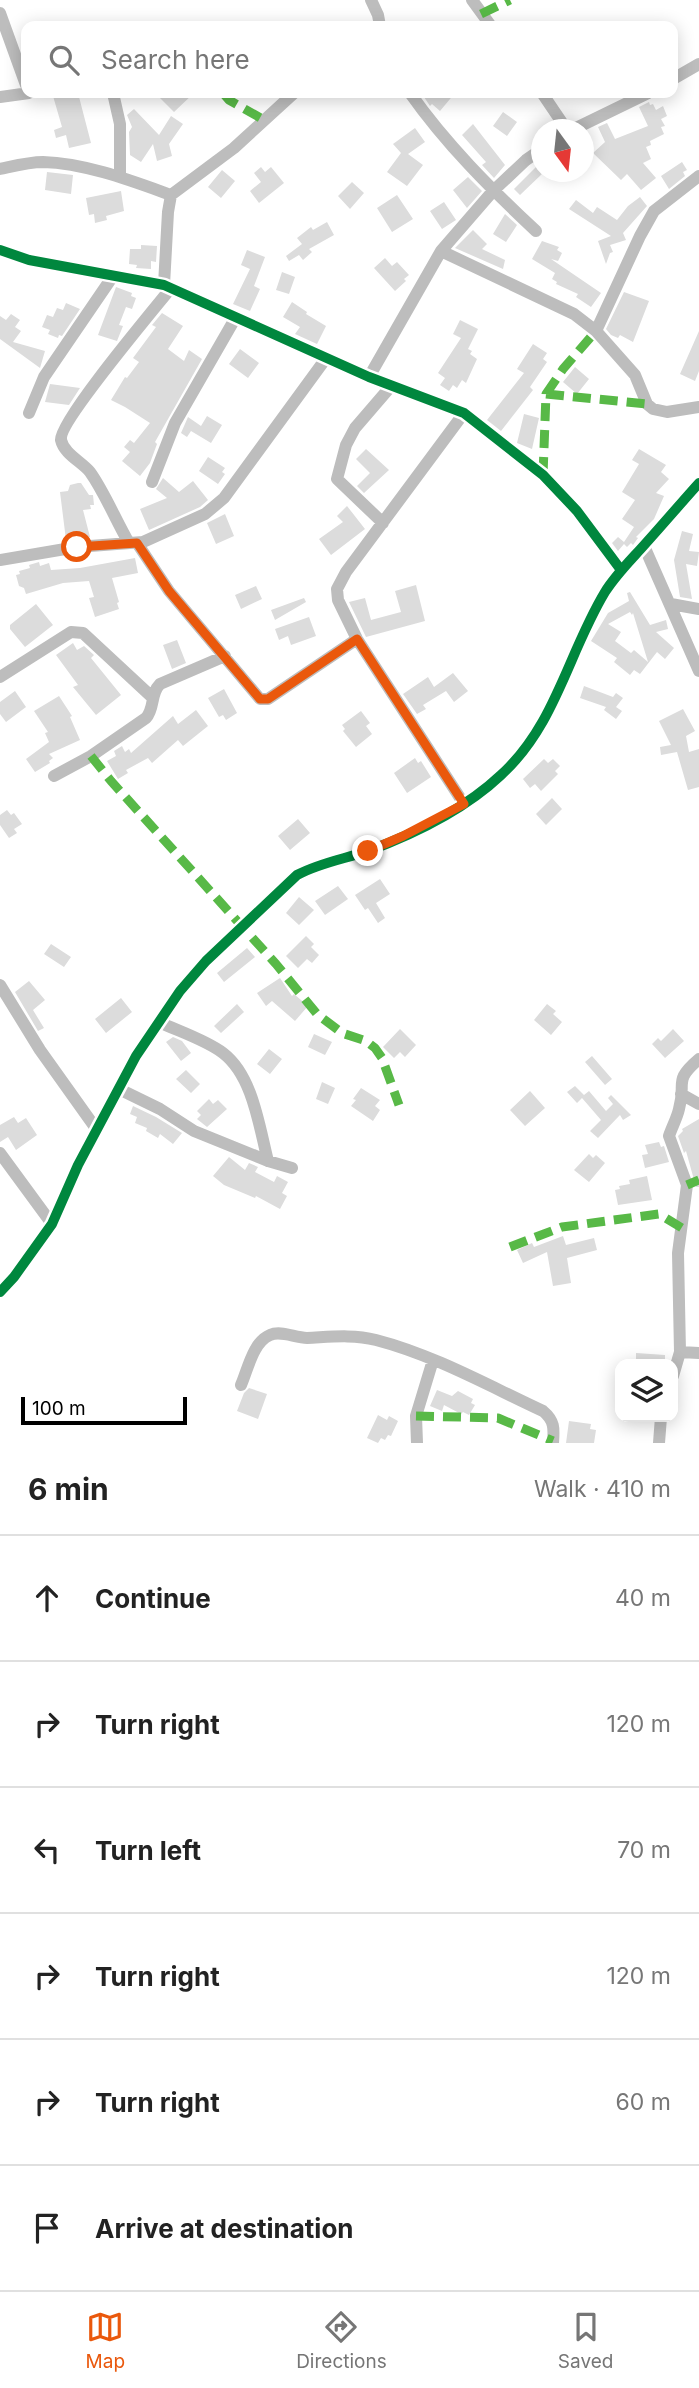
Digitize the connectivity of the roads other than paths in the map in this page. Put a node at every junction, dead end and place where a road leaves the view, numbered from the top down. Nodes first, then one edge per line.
1 (371, 0) edge
2 (472, 0) edge
3 (0, 13) edge
4 (379, 20) edge
5 (487, 21) edge
6 (699, 64) edge
7 (21, 71) edge
8 (678, 76) edge
9 (21, 94) edge
10 (0, 97) edge
11 (114, 98) edge
12 (289, 98) edge
13 (414, 98) edge
14 (546, 98) edge
15 (637, 98) edge
16 (562, 119) edge
17 (593, 119) edge
18 (531, 156) edge
19 (0, 169) edge
20 (699, 176) edge
21 (120, 177) junction
22 (493, 191) junction
23 (171, 195) junction
24 (536, 231) dead end
25 (0, 250) edge
26 (441, 251) junction
27 (113, 276) junction
28 (167, 286) junction
29 (236, 317) junction
30 (596, 331) junction
31 (327, 357) junction
32 (369, 377) junction
33 (392, 385) junction
34 (699, 407) edge
35 (29, 413) dead end
36 (464, 414) junction
37 (152, 482) dead end
38 (699, 483) edge
39 (383, 523) junction
40 (133, 543) junction
41 (644, 546) junction
42 (0, 560) edge
43 (621, 570) junction
44 (671, 604) junction
45 (699, 609) edge
46 (357, 639) junction
47 (225, 656) junction
48 (699, 671) edge
49 (0, 677) edge
50 (153, 698) junction
51 (54, 776) dead end
52 (464, 804) junction
53 (0, 985) edge
54 (159, 1022) junction
55 (699, 1059) edge
56 (119, 1089) junction
57 (681, 1094) junction
58 (699, 1104) edge
59 (97, 1130) junction
60 (0, 1153) edge
61 (268, 1161) junction
62 (292, 1168) dead end
63 (52, 1224) junction
64 (0, 1292) edge
65 (680, 1352) junction
66 (699, 1353) edge
67 (678, 1359) edge
68 (433, 1360) junction
69 (242, 1385) dead end
70 (661, 1422) edge
71 (417, 1443) edge
72 (553, 1443) edge
73 (659, 1443) edge

1 - 4 street
2 - 5 street
3 - 7 street
6 - 8 street
9 - 10 street
11 - 21 street
12 - 23 street
13 - 22 street
14 - 16 street
15 - 17 street
18 - 22 street
19 - 21 street
20 - 30 street
21 - 23 street
22 - 24 street
22 - 26 street
23 - 28 street
25 - 27 street
26 - 30 street
26 - 32 street
27 - 28 street
27 - 35 street
28 - 29 street
28 - 40 street
29 - 31 street
29 - 37 street
30 - 34 street
31 - 32 street
31 - 40 street
32 - 33 street
33 - 36 street
33 - 39 street
36 - 39 street
36 - 43 street
38 - 41 street
39 - 46 street
40 - 42 street
40 - 47 street
41 - 43 street
41 - 44 street
43 - 52 street
44 - 45 street
44 - 48 street
46 - 47 street
46 - 52 street
47 - 50 street
49 - 50 street
50 - 51 street
52 - 54 street
53 - 59 street
54 - 56 street
54 - 61 street
55 - 57 street
56 - 59 street
56 - 61 street
57 - 58 street
57 - 65 street
59 - 63 street
60 - 63 street
61 - 62 street
63 - 64 street
65 - 66 street
65 - 67 street
68 - 69 street
68 - 71 street
68 - 72 street
70 - 73 street

